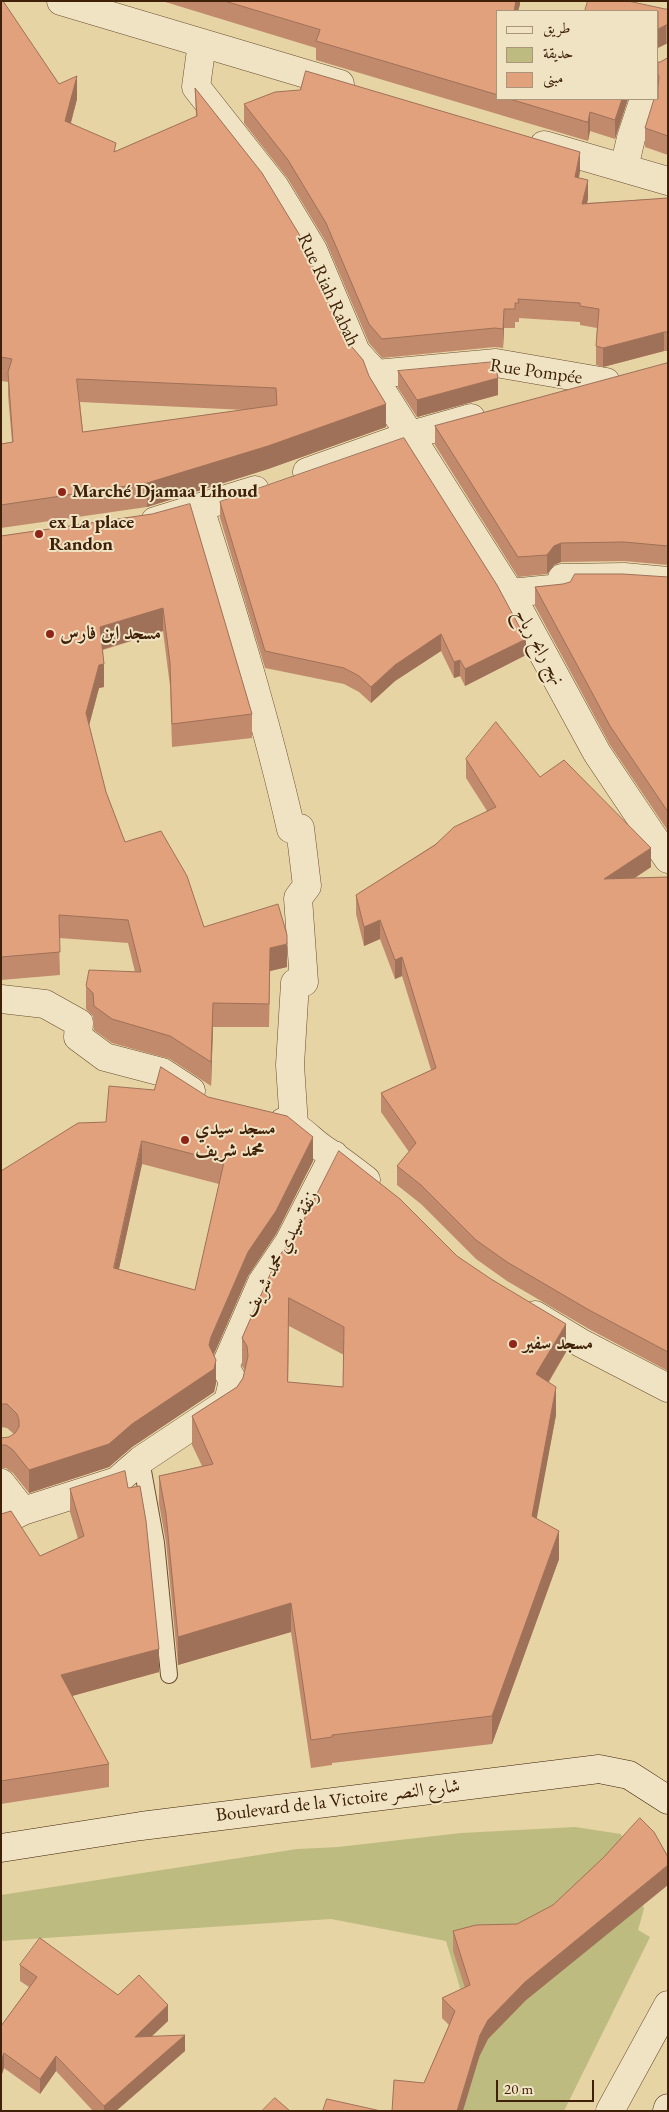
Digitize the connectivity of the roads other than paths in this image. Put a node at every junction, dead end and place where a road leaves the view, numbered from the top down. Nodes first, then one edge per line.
1 (61, 1) edge
2 (202, 43) junction
3 (368, 92) edge
4 (644, 100) edge
5 (524, 139) edge
6 (624, 168) junction
7 (668, 181) edge
8 (376, 374) junction
9 (632, 375) edge
10 (606, 382) junction
11 (552, 397) edge
12 (495, 412) edge
13 (411, 435) junction
14 (200, 508) junction
15 (129, 525) edge
16 (668, 581) edge
17 (510, 593) junction
18 (668, 859) edge
19 (1, 999) edge
20 (212, 1105) edge
21 (258, 1116) edge
22 (294, 1125) junction
23 (334, 1155) junction
24 (384, 1194) edge
25 (516, 1303) edge
26 (668, 1388) edge
27 (141, 1460) junction
28 (1, 1482) edge
29 (12, 1516) edge
30 (169, 1675) dead end
31 (668, 1800) edge
32 (1, 1848) edge
33 (668, 2005) edge
34 (610, 2111) edge

1 - 2 street
2 - 3 street
2 - 8 street, Rue Riah Rabah
4 - 6 street
5 - 6 street
6 - 7 street
8 - 10 street, Rue Pompée
8 - 13 street, Rue Riah Rabah
9 - 10 street
10 - 11 street
12 - 13 street
13 - 14 street
13 - 17 street, نهج رابح رياح
14 - 15 street
14 - 22 street
16 - 17 street
17 - 18 street, نهج رابح رياح
19 - 20 street
21 - 22 street
22 - 23 street
23 - 24 street
23 - 27 street, زنقة سيدي محمد شريف
25 - 26 street
27 - 29 street
27 - 30 lane
28 - 29 street
31 - 32 street, Boulevard de la Victoire شارع النصر
33 - 34 street

